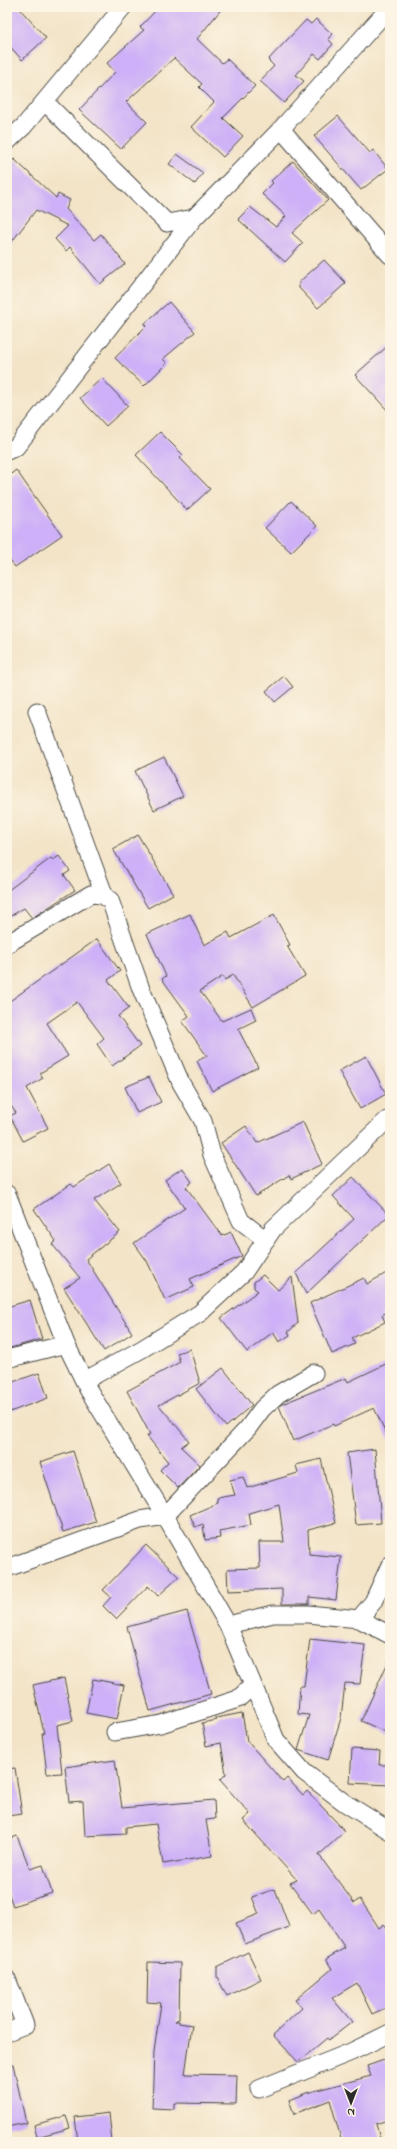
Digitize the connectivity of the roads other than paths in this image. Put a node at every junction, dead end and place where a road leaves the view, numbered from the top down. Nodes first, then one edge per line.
1 (123, 7) edge
2 (390, 7) edge
3 (45, 102) junction
4 (281, 129) junction
5 (7, 142) edge
6 (194, 218) junction
7 (390, 255) edge
8 (10, 444) edge
9 (37, 712) dead end
10 (105, 897) junction
11 (7, 944) edge
12 (387, 1120) dead end
13 (7, 1194) edge
14 (266, 1240) junction
15 (66, 1344) junction
16 (7, 1359) edge
17 (314, 1373) dead end
18 (84, 1381) junction
19 (166, 1516) junction
20 (390, 1565) edge
21 (7, 1568) edge
22 (359, 1619) junction
23 (228, 1626) junction
24 (390, 1635) edge
25 (252, 1686) junction
26 (115, 1732) dead end
27 (390, 1831) edge
28 (7, 1979) edge
29 (7, 2032) edge
30 (390, 2033) edge
31 (259, 2089) dead end

1 - 3 street
2 - 4 street
3 - 5 street
3 - 6 street
4 - 6 street
4 - 7 street
6 - 8 street
9 - 10 street
10 - 11 street
10 - 14 street
12 - 14 street
13 - 15 street
14 - 18 street
15 - 16 street
15 - 18 street
17 - 19 street
18 - 19 street
19 - 21 street
19 - 23 street
20 - 22 street
22 - 23 street
22 - 24 street
23 - 25 street
25 - 26 street
25 - 27 street
28 - 29 street
30 - 31 street

